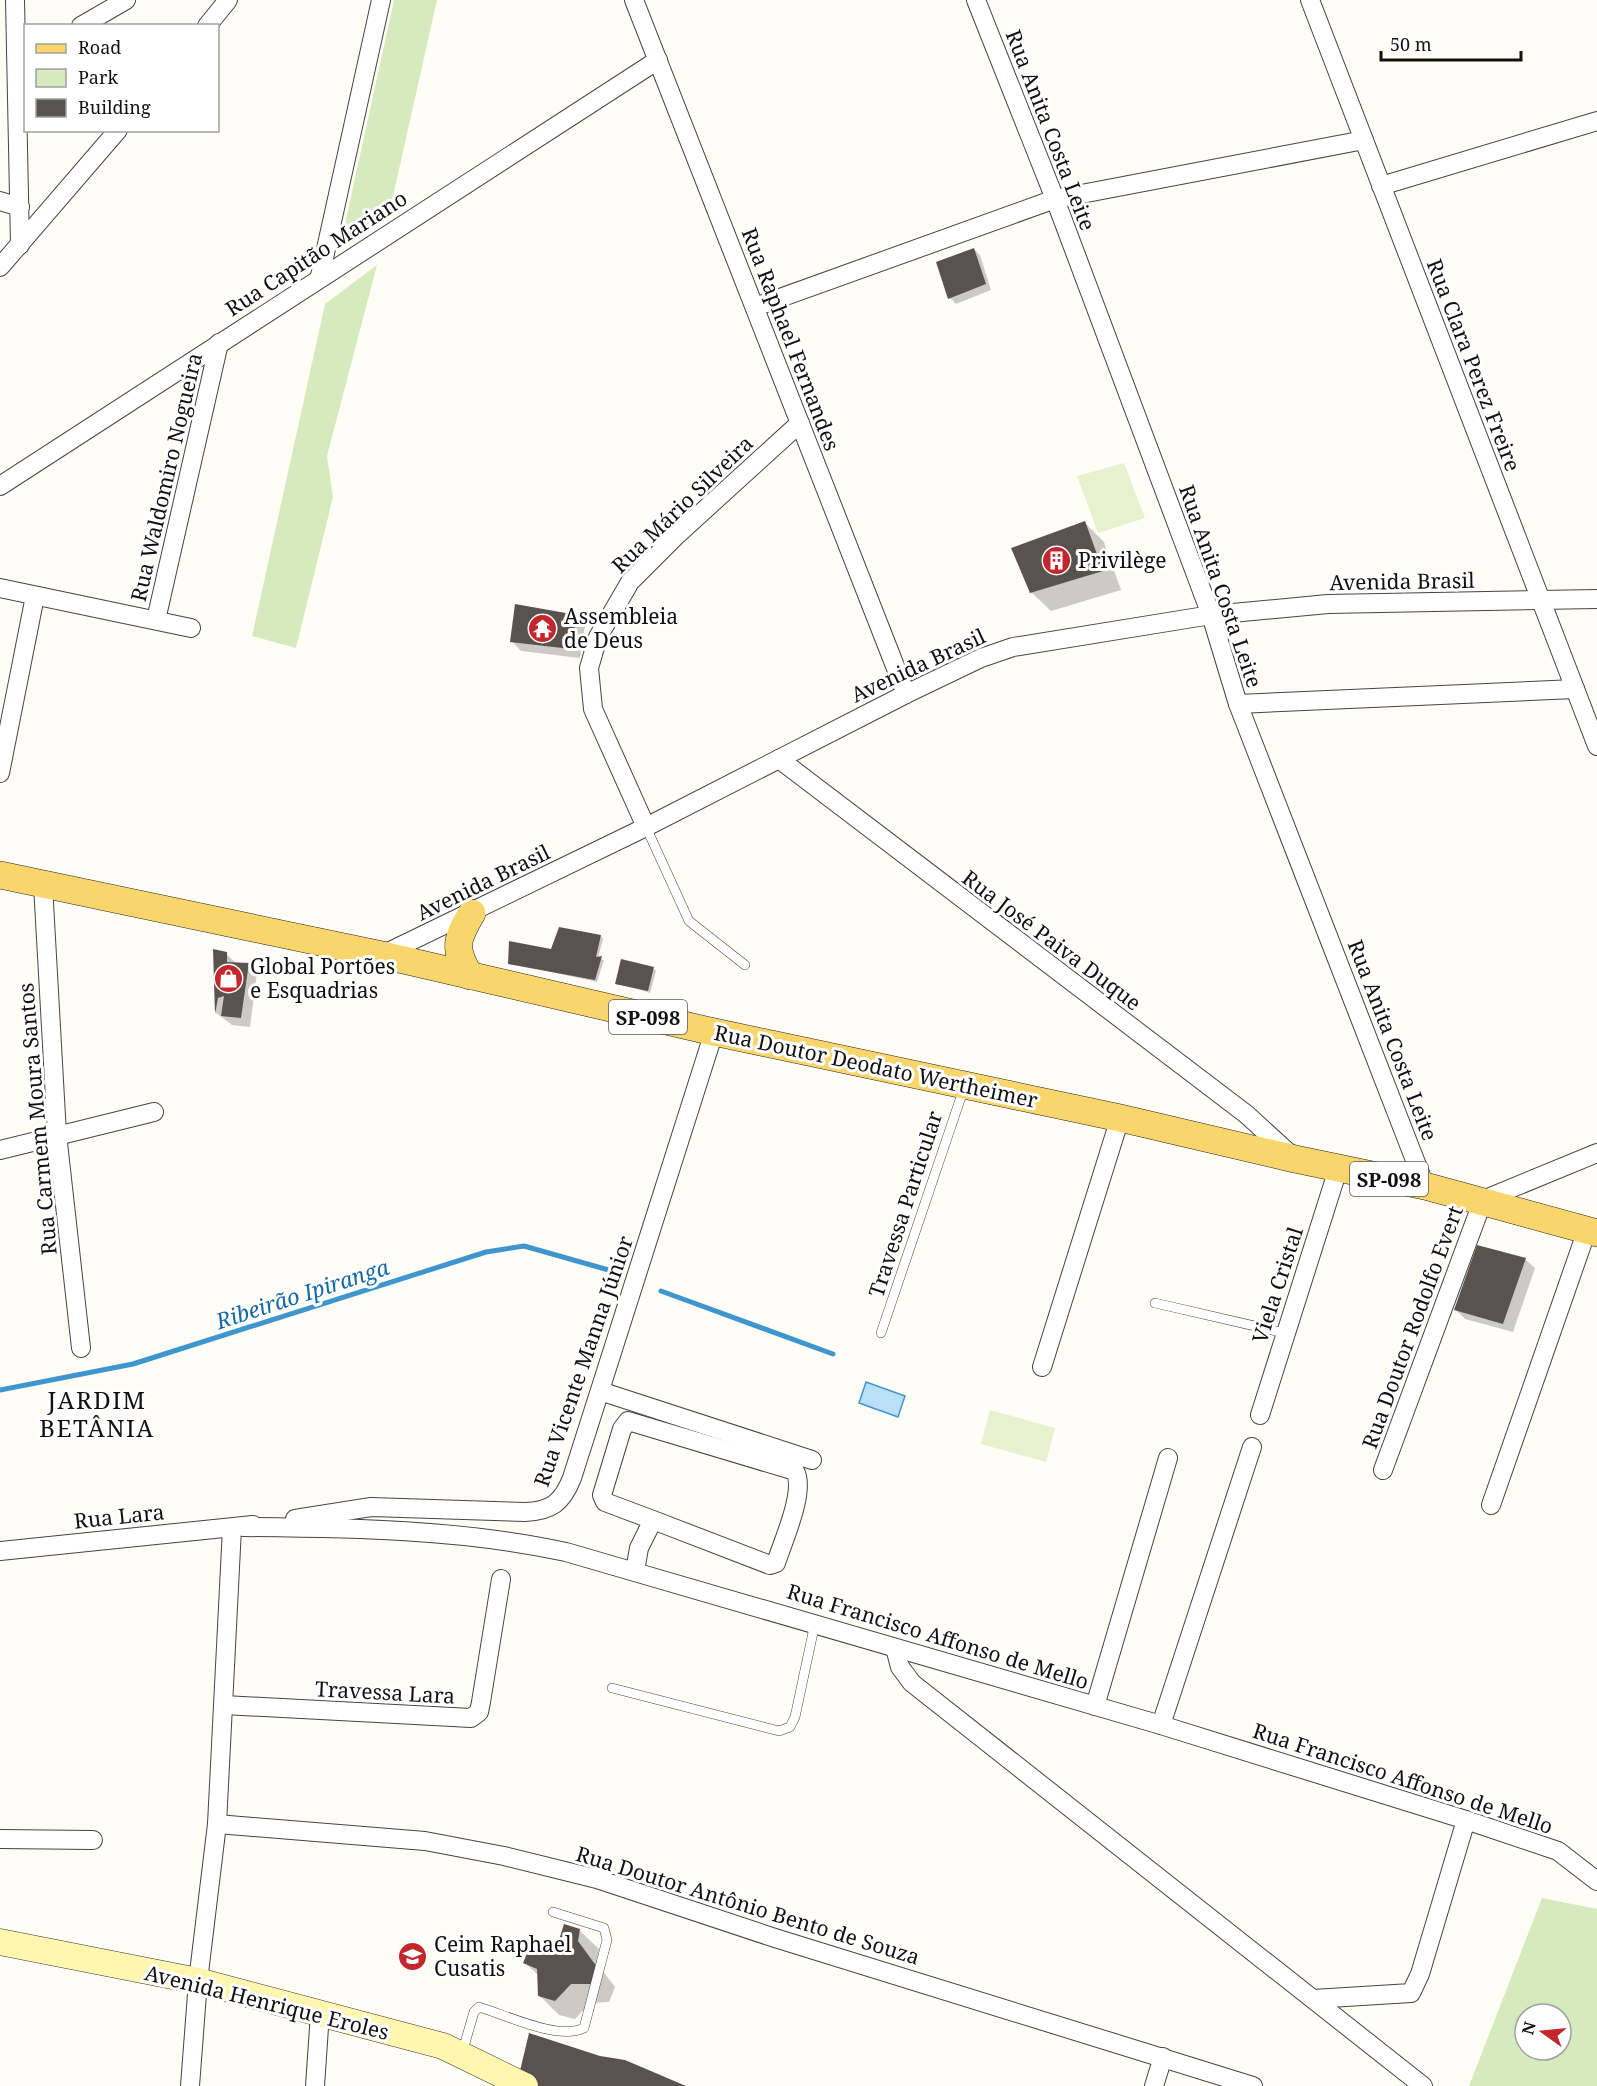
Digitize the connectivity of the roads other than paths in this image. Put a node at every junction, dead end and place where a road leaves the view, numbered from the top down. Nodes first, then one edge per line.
1 (15, 0) edge
2 (126, 0) edge
3 (228, 0) edge
4 (381, 0) edge
5 (634, 0) edge
6 (976, 0) edge
7 (1310, 0) edge
8 (84, 24) edge
9 (209, 24) edge
10 (21, 60) edge
11 (658, 60) junction
12 (0, 73) edge
13 (1597, 121) edge
14 (116, 132) edge
15 (1364, 140) junction
16 (1382, 186) junction
17 (1055, 199) junction
18 (0, 201) edge
19 (20, 207) junction
20 (20, 245) junction
21 (0, 267) edge
22 (320, 276) junction
23 (755, 307) junction
24 (219, 343) junction
25 (800, 423) junction
26 (0, 486) edge
27 (0, 588) edge
28 (35, 596) junction
29 (1597, 599) edge
30 (1541, 600) junction
31 (1212, 615) junction
32 (156, 620) junction
33 (191, 628) dead end
34 (1575, 689) junction
35 (906, 694) junction
36 (1238, 704) junction
37 (1597, 746) edge
38 (779, 759) junction
39 (0, 773) edge
40 (646, 827) junction
41 (0, 875) edge
42 (43, 885) junction
43 (472, 913) junction
44 (382, 955) junction
45 (745, 965) dead end
46 (470, 976) junction
47 (714, 1032) junction
48 (965, 1086) junction
49 (154, 1112) dead end
50 (1120, 1118) junction
51 (57, 1134) junction
52 (0, 1150) edge
53 (1597, 1153) edge
54 (1295, 1159) junction
55 (1338, 1169) junction
56 (1425, 1186) junction
57 (1483, 1200) junction
58 (1592, 1231) edge
59 (1155, 1303) dead end
60 (881, 1333) dead end
61 (1285, 1333) junction
62 (81, 1348) dead end
63 (1042, 1367) dead end
64 (600, 1391) junction
65 (1260, 1415) dead end
66 (1252, 1447) dead end
67 (1168, 1458) dead end
68 (812, 1460) dead end
69 (1383, 1470) dead end
70 (1491, 1505) dead end
71 (653, 1520) junction
72 (238, 1527) junction
73 (0, 1551) edge
74 (635, 1571) junction
75 (501, 1579) dead end
76 (815, 1623) junction
77 (895, 1648) junction
78 (612, 1688) dead end
79 (224, 1705) junction
80 (1095, 1706) junction
81 (1161, 1725) junction
82 (1466, 1820) junction
83 (217, 1824) junction
84 (0, 1839) edge
85 (93, 1840) dead end
86 (1597, 1881) edge
87 (553, 1912) dead end
88 (0, 1942) edge
89 (198, 1982) junction
90 (1313, 1999) junction
91 (320, 2013) junction
92 (462, 2054) junction
93 (1163, 2058) junction
94 (190, 2086) edge
95 (315, 2086) edge
96 (525, 2086) edge
97 (1154, 2086) edge
98 (1253, 2086) edge
99 (1423, 2086) edge

1 - 10 street
2 - 8 street
3 - 9 street
4 - 22 street
5 - 11 street, Rua Raphael Fernandes
6 - 17 street, Rua Anita Costa Leite
7 - 15 street, Rua Clara Perez Freire
10 - 12 street
10 - 19 street
11 - 22 street, Rua Capitão Mariano
11 - 23 street, Rua Raphael Fernandes
13 - 16 street
14 - 20 street
15 - 16 street, Rua Clara Perez Freire
15 - 17 street
16 - 30 street, Rua Clara Perez Freire
17 - 23 street
17 - 31 street, Rua Anita Costa Leite
18 - 19 street
19 - 20 street
20 - 21 street
22 - 24 street, Rua Capitão Mariano
23 - 25 street, Rua Raphael Fernandes
24 - 26 street, Rua Capitão Mariano
24 - 32 street, Rua Waldomiro Nogueira
25 - 35 street, Rua Raphael Fernandes
25 - 40 street, Rua Mário Silveira
27 - 28 street
28 - 32 street
28 - 39 street
29 - 30 street, Avenida Brasil
30 - 31 street, Avenida Brasil
30 - 34 street, Rua Clara Perez Freire
31 - 35 street, Avenida Brasil
31 - 36 street, Rua Anita Costa Leite
32 - 33 street
34 - 36 street
34 - 37 street, Rua Clara Perez Freire
35 - 38 street, Avenida Brasil
36 - 56 street, Rua Anita Costa Leite
38 - 40 street, Avenida Brasil
38 - 54 street, Rua José Paiva Duque
40 - 43 street, Avenida Brasil
40 - 45 lane
41 - 42 main road, Rua Doutor Deodato Wertheimer / SP-098
42 - 44 main road, Rua Doutor Deodato Wertheimer / SP-098
42 - 51 street, Rua Carmem Moura Santos
43 - 44 street, Avenida Brasil
43 - 46 main road
44 - 46 main road, Rua Doutor Deodato Wertheimer / SP-098
46 - 47 main road, Rua Doutor Deodato Wertheimer / SP-098
47 - 48 main road, Rua Doutor Deodato Wertheimer / SP-098
47 - 64 street, Rua Vicente Manna Júnior
48 - 50 main road, Rua Doutor Deodato Wertheimer / SP-098
48 - 60 lane, Travessa Particular
49 - 51 street
50 - 54 main road, Rua Doutor Deodato Wertheimer / SP-098
50 - 63 street
51 - 52 street
51 - 62 street, Rua Carmem Moura Santos
53 - 57 street
54 - 55 main road, SP-098
55 - 56 main road, SP-098
55 - 61 street, Viela Cristal
56 - 57 main road, SP-098
57 - 58 main road, SP-098
57 - 69 street, Rua Doutor Rodolfo Evert
58 - 70 street
59 - 61 lane
61 - 65 street, Viela Cristal
64 - 68 street
64 - 72 street, Rua Vicente Manna Júnior
66 - 81 street
67 - 80 street
71 - 71 street
71 - 74 street
72 - 73 street, Rua Lara
72 - 74 street, Rua Francisco Affonso de Mello
72 - 79 street
74 - 76 street, Rua Francisco Affonso de Mello
75 - 79 street, Travessa Lara
76 - 77 street, Rua Francisco Affonso de Mello
76 - 78 lane
77 - 80 street, Rua Francisco Affonso de Mello
77 - 90 street
79 - 83 street
80 - 81 street, Rua Francisco Affonso de Mello
81 - 82 street, Rua Francisco Affonso de Mello
82 - 86 street, Rua Francisco Affonso de Mello
82 - 90 street
83 - 89 street
83 - 93 street, Rua Doutor Antônio Bento de Souza
84 - 85 street
87 - 92 lane
88 - 89 main road, Avenida Henrique Eroles
89 - 91 main road, Avenida Henrique Eroles
89 - 94 street
90 - 99 street
91 - 92 main road, Avenida Henrique Eroles
91 - 95 street
92 - 96 main road, Avenida Henrique Eroles
93 - 97 street
93 - 98 street, Rua Doutor Antônio Bento de Souza

